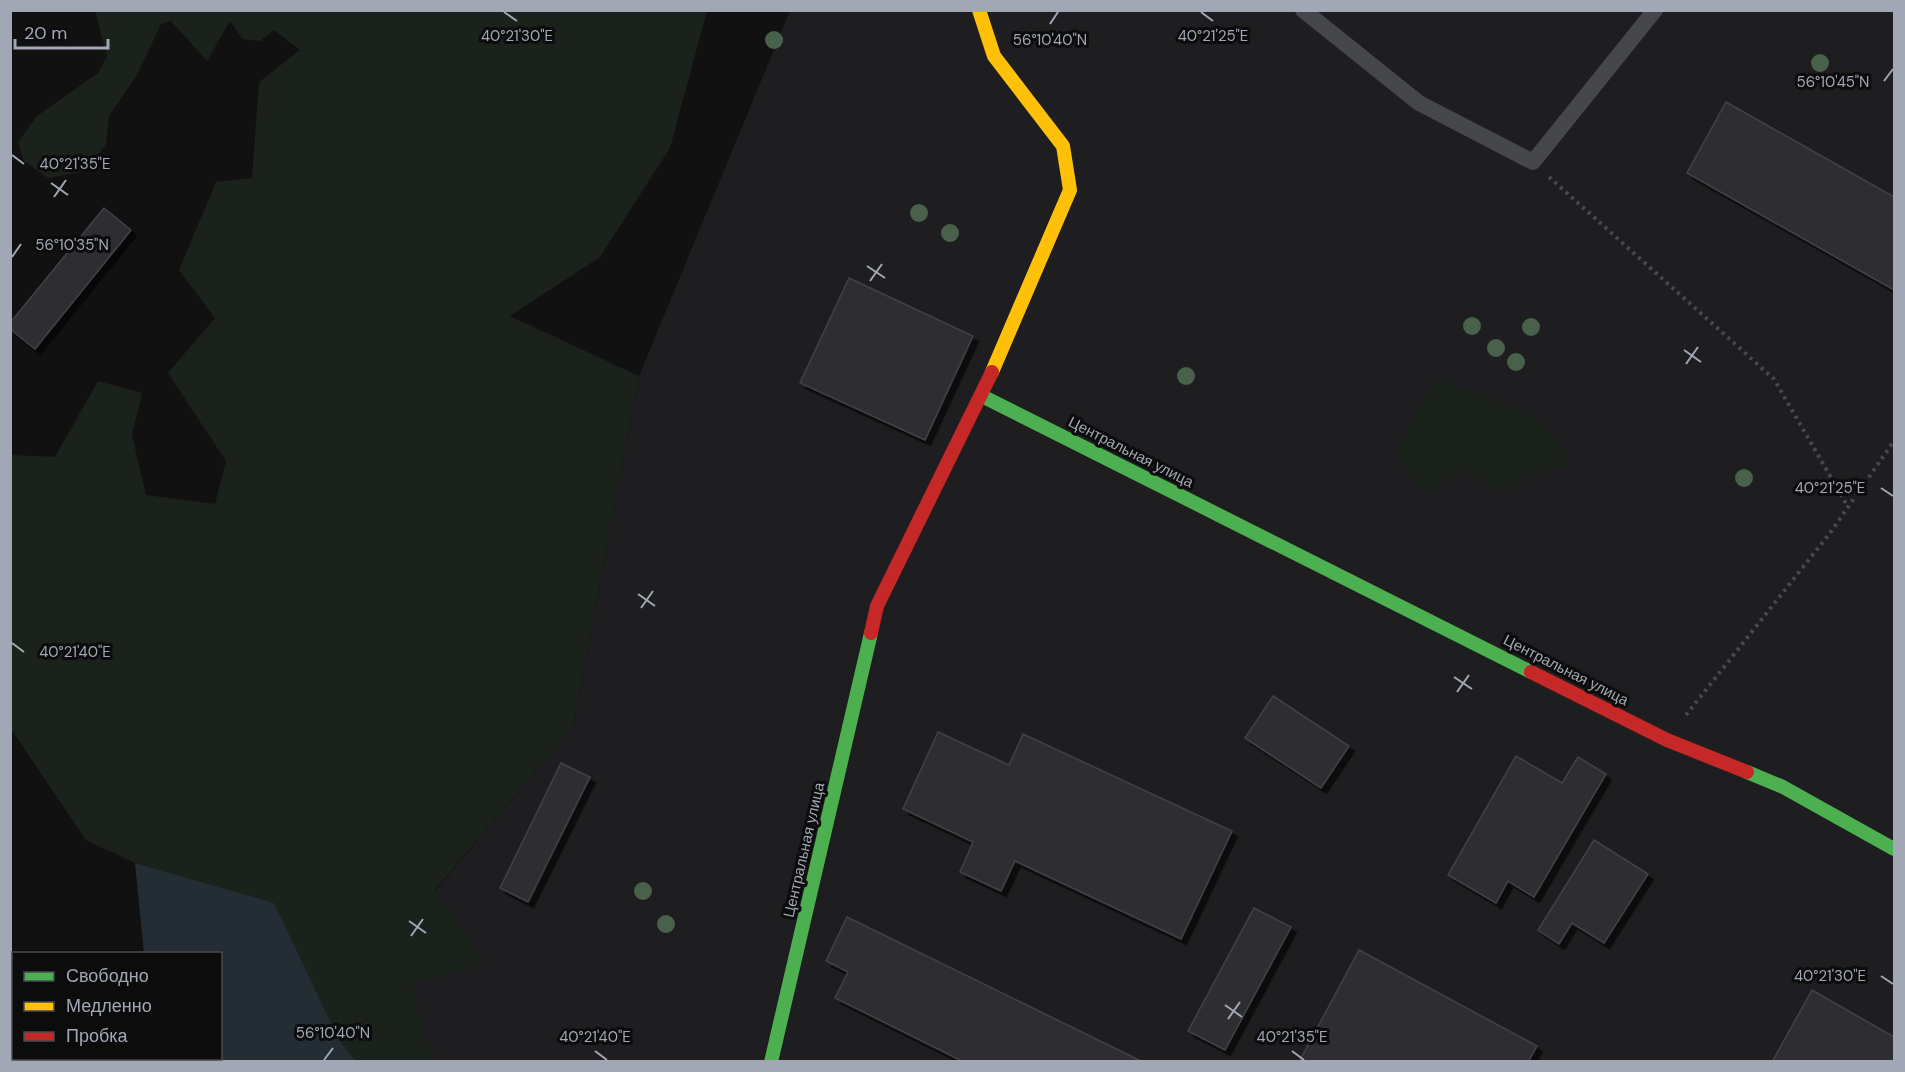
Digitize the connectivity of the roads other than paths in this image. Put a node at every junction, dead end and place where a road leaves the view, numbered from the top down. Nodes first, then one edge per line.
1 (979, 10) edge
2 (1303, 10) edge
3 (1655, 10) edge
4 (982, 396) junction
5 (1894, 849) edge
6 (771, 1062) edge

1 - 4 street
2 - 3 lane
4 - 5 street, Центральная улица
4 - 6 street, Центральная улица

